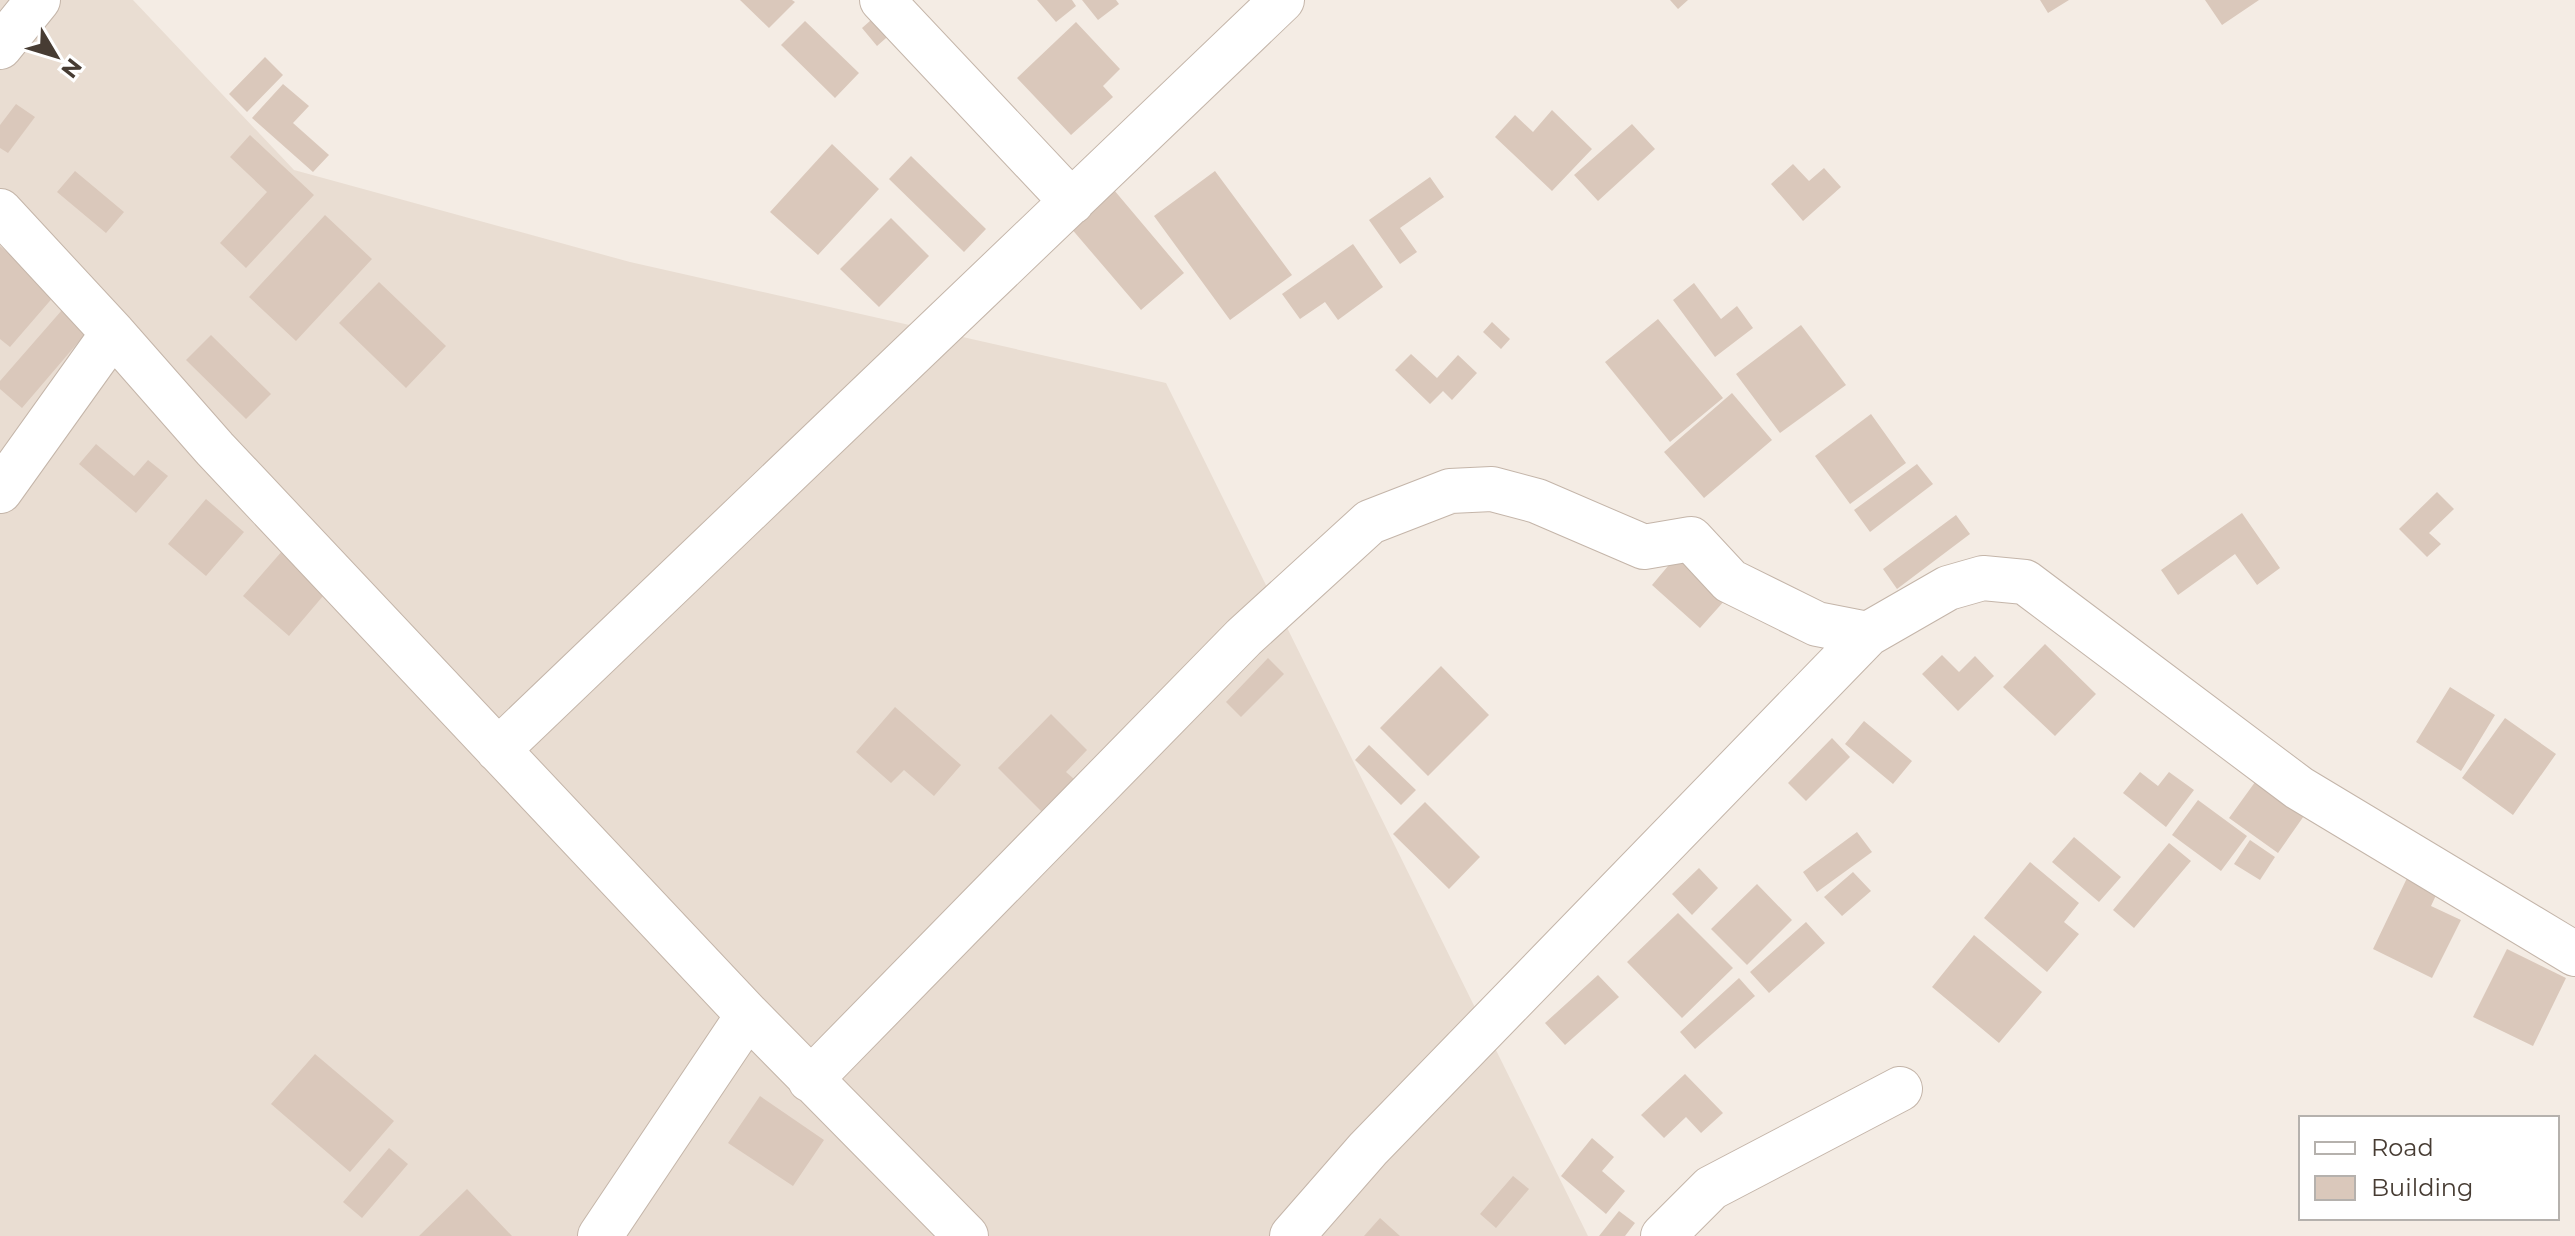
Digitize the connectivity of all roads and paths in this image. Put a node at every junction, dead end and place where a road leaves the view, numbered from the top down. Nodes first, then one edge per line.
1 (38, 0) edge
2 (882, 0) edge
3 (1282, 0) edge
4 (0, 47) edge
5 (1072, 202) junction
6 (0, 211) edge
7 (113, 333) junction
8 (0, 491) edge
9 (1868, 634) junction
10 (498, 750) junction
11 (2575, 954) edge
12 (748, 1015) junction
13 (810, 1080) junction
14 (1900, 1089) dead end
15 (600, 1236) edge
16 (966, 1236) edge
17 (1292, 1236) edge
18 (1663, 1236) edge

1 - 4 street
2 - 5 street
3 - 5 street
5 - 10 street
6 - 7 street
7 - 8 street
7 - 10 street
9 - 11 street
9 - 13 street
9 - 17 street
10 - 12 street
12 - 13 street
12 - 15 street
13 - 16 street
14 - 18 street

